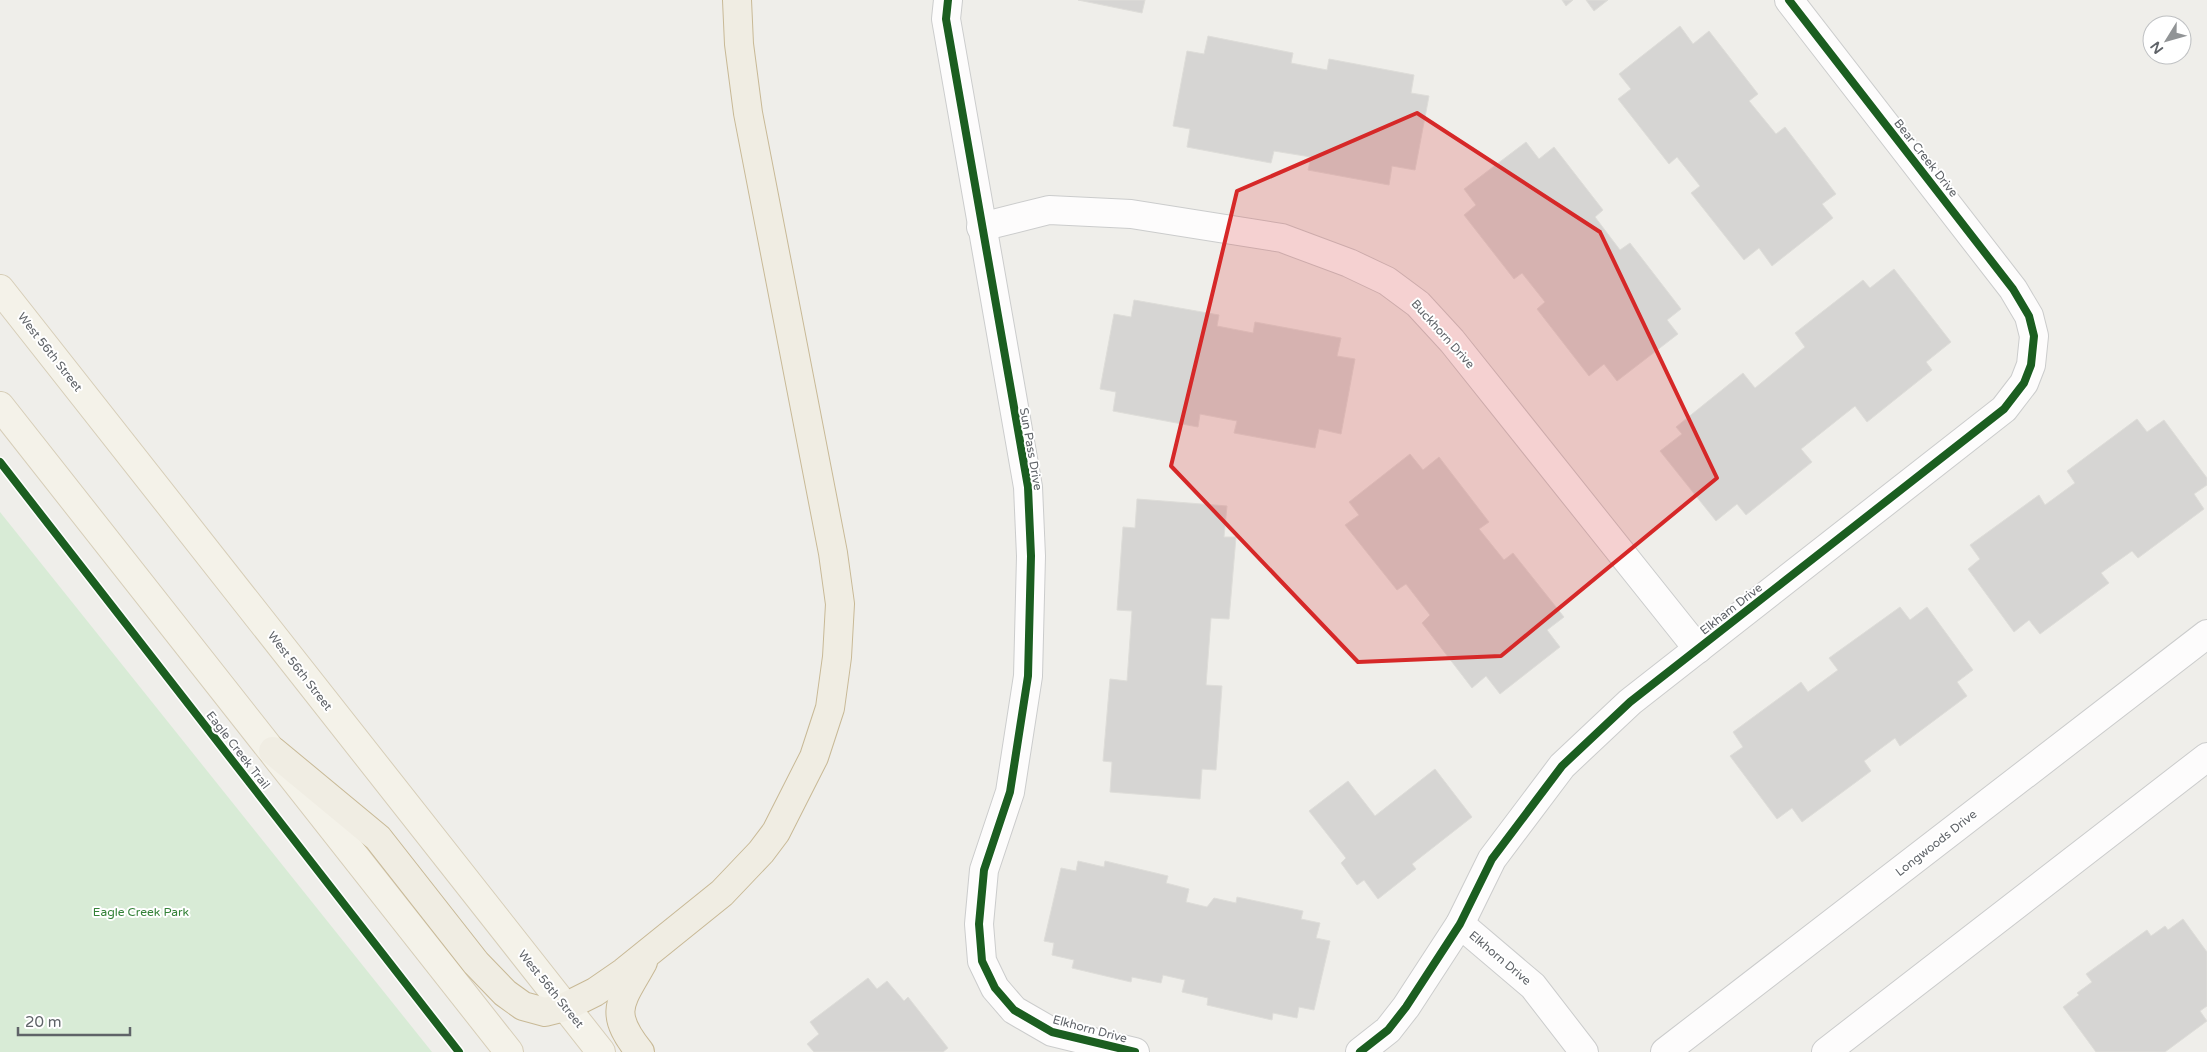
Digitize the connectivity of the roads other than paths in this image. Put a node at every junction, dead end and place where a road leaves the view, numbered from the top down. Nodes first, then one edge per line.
1 (737, 0) edge
2 (948, 0) edge
3 (1788, 0) edge
4 (981, 227) junction
5 (0, 289) edge
6 (2034, 336) joint
7 (0, 406) edge
8 (2207, 634) edge
9 (1698, 649) junction
10 (273, 752) junction
11 (2207, 757) edge
12 (1460, 924) junction
13 (649, 952) junction
14 (982, 961) joint
15 (565, 1007) junction
16 (508, 1052) edge
17 (601, 1052) edge
18 (640, 1052) edge
19 (1135, 1052) edge
20 (1360, 1052) edge
21 (1584, 1052) edge
22 (1665, 1052) edge
23 (1826, 1052) edge

1 - 13 highway
2 - 4 street, Sun Pass Drive
3 - 6 street, Bear Creek Drive
4 - 9 street, Buckhorn Drive
4 - 14 street, Sun Pass Drive
5 - 15 main road, West 56th Street
6 - 9 street, Elkham Drive
7 - 10 main road
8 - 22 street, Longwoods Drive
9 - 12 street, Elkham Drive
10 - 15 highway
10 - 16 main road
11 - 23 street
12 - 20 street, Elkhorn Drive
12 - 21 street, Elkhorn Drive
13 - 15 highway
13 - 18 highway
14 - 19 street, Elkhorn Drive
15 - 17 main road, West 56th Street

